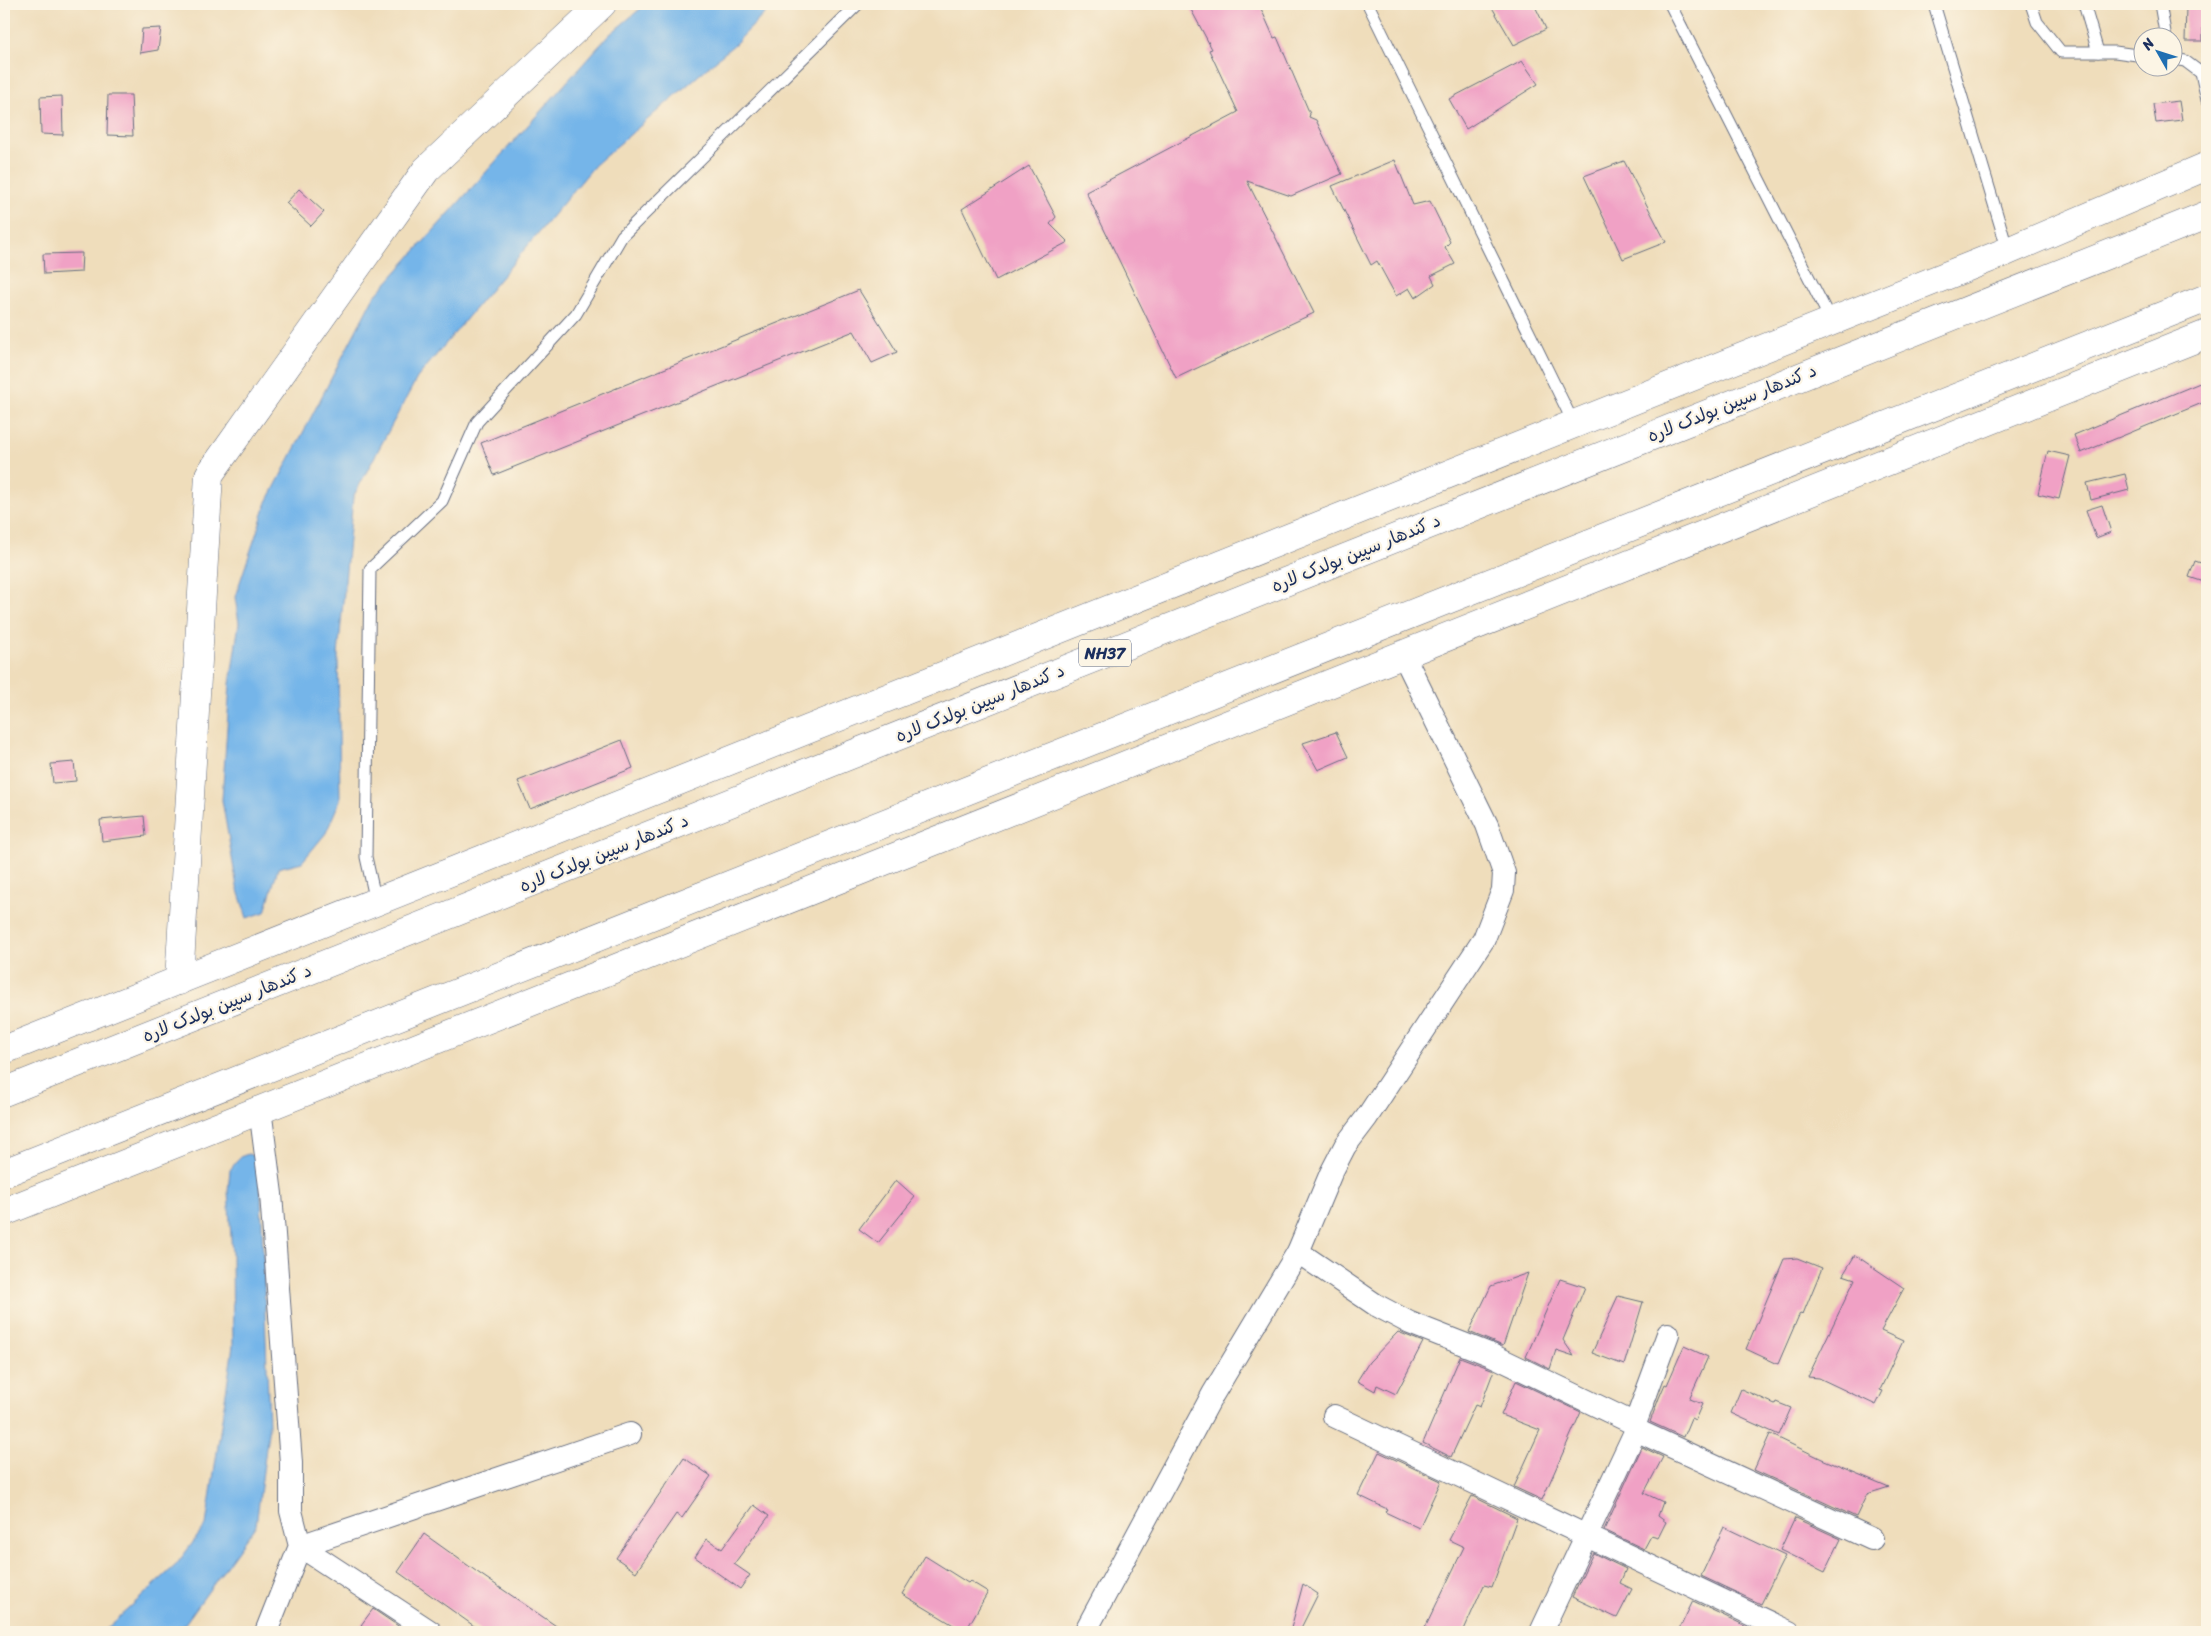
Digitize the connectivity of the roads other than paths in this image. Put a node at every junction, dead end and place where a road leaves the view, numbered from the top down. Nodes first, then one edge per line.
1 (602, 4) edge
2 (858, 4) edge
3 (1368, 4) edge
4 (1670, 4) edge
5 (1934, 4) edge
6 (2031, 4) edge
7 (2084, 4) edge
8 (2160, 4) edge
9 (2164, 28) edge
10 (2098, 52) junction
11 (2134, 55) edge
12 (2184, 61) edge
13 (2204, 70) edge
14 (2207, 100) edge
15 (2207, 166) edge
16 (2207, 215) edge
17 (2008, 251) junction
18 (2207, 298) edge
19 (1831, 322) junction
20 (2207, 334) edge
21 (1574, 424) junction
22 (1403, 654) junction
23 (376, 902) junction
24 (179, 981) junction
25 (4, 1050) edge
26 (4, 1092) edge
27 (260, 1110) junction
28 (4, 1173) edge
29 (4, 1212) edge
30 (1298, 1252) junction
31 (1668, 1334) dead end
32 (1334, 1416) dead end
33 (1635, 1427) junction
34 (630, 1434) dead end
35 (1586, 1537) junction
36 (1872, 1539) dead end
37 (300, 1546) junction
38 (266, 1632) edge
39 (431, 1632) edge
40 (1085, 1632) edge
41 (1541, 1632) edge
42 (1788, 1632) edge

1 - 24 main road
2 - 23 lane
3 - 21 lane
4 - 19 lane
5 - 17 lane
6 - 10 lane
7 - 10 lane
8 - 9 lane
10 - 11 lane
12 - 13 lane
13 - 14 lane
15 - 17 main road
16 - 26 main road, د کندهار سپین بولدک لاره / NH37
17 - 19 main road
18 - 28 main road
19 - 21 main road
20 - 22 main road
21 - 23 main road
22 - 27 main road
22 - 30 street
23 - 24 main road
24 - 25 main road
27 - 29 main road
27 - 37 street
30 - 33 street
30 - 40 street
31 - 33 street
32 - 35 street
33 - 35 street
33 - 36 street
34 - 37 street
35 - 41 street
35 - 42 street
37 - 38 street
37 - 39 street

